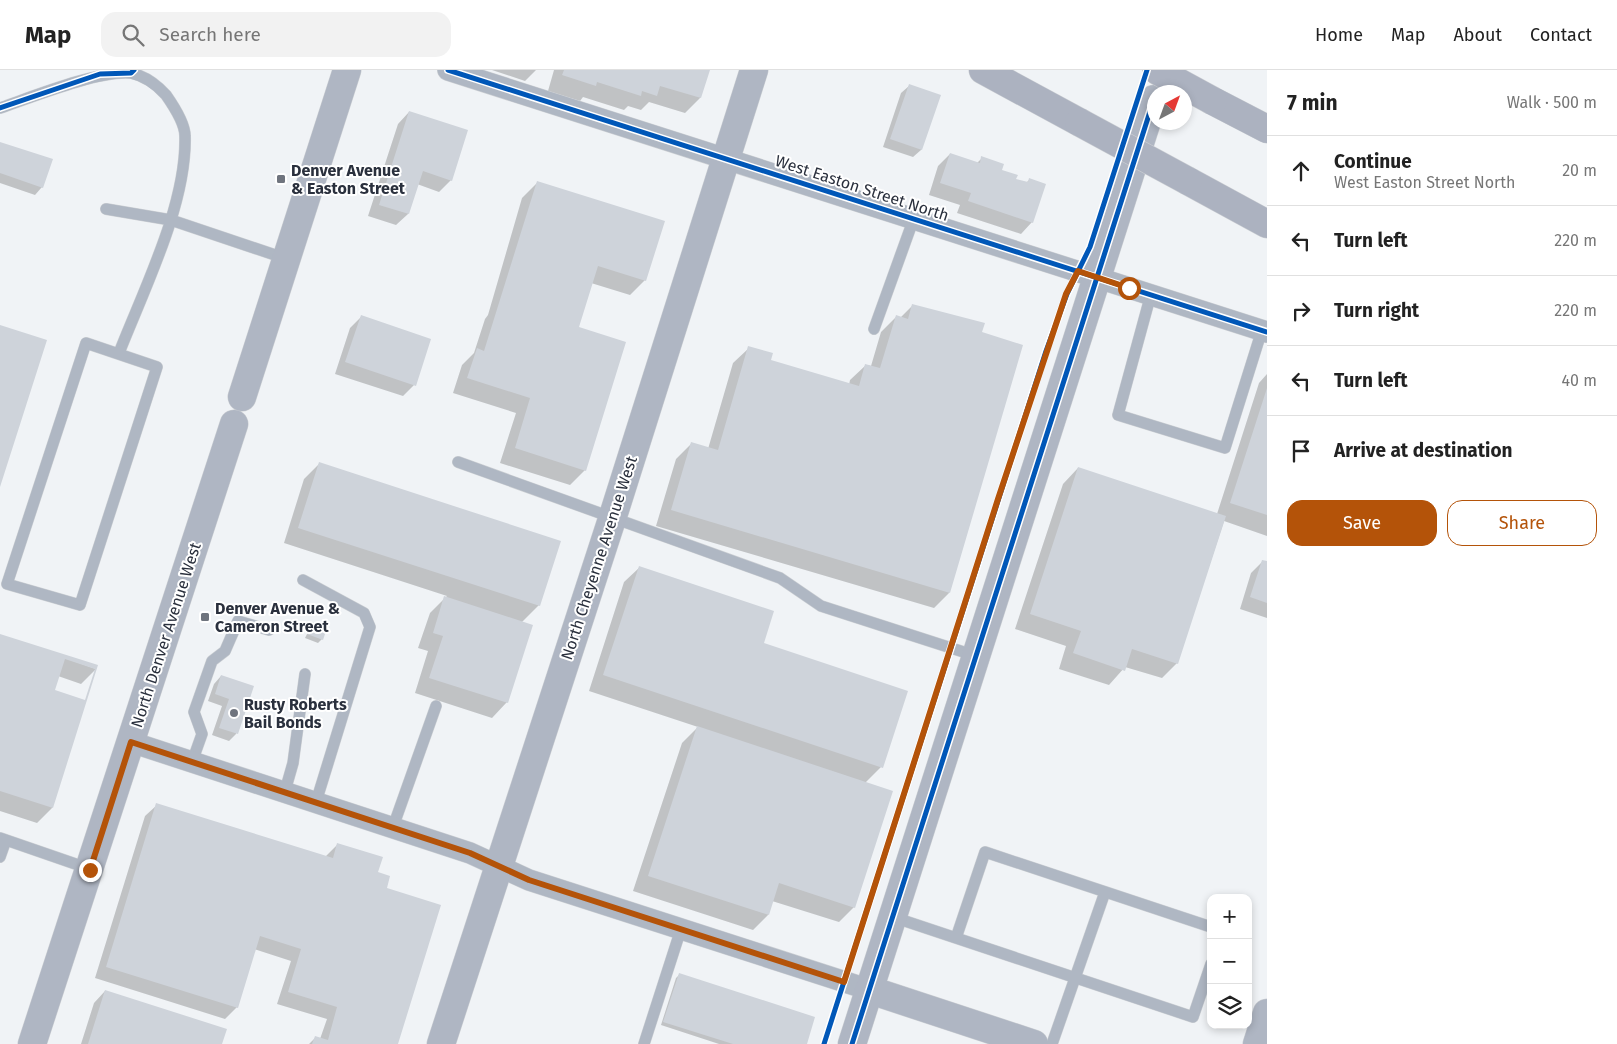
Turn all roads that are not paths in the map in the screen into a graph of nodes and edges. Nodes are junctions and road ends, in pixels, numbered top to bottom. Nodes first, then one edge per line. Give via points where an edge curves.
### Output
1 (347, 70) edge
2 (448, 70) edge
3 (754, 70) edge
4 (983, 70) edge
5 (1156, 70) edge
6 (1164, 70) edge
7 (1159, 85) edge
8 (0, 108) edge
9 (1147, 121) edge
10 (1267, 129) edge
11 (725, 158) junction
12 (106, 209) dead end
13 (914, 218) junction
14 (171, 220) junction
15 (1267, 224) edge
16 (287, 259) junction
17 (1097, 277) junction
18 (1151, 294) junction
19 (874, 329) dead end
20 (1265, 331) edge
21 (119, 353) junction
22 (242, 397) dead end
23 (234, 424) dead end
24 (458, 462) dead end
25 (613, 516) junction
26 (303, 580) dead end
27 (269, 630) dead end
28 (976, 656) junction
29 (305, 674) dead end
30 (436, 706) dead end
31 (131, 742) junction
32 (192, 762) junction
33 (285, 791) junction
34 (316, 802) junction
35 (393, 827) junction
36 (3, 839) edge
37 (0, 856) edge
38 (500, 866) junction
39 (90, 870) junction
40 (1105, 892) junction
41 (893, 917) junction
42 (1207, 926) edge
43 (681, 929) junction
44 (956, 938) junction
45 (1207, 976) edge
46 (1076, 978) junction
47 (870, 990) junction
48 (1267, 1013) edge
49 (32, 1044) edge
50 (441, 1044) edge
51 (644, 1044) edge
52 (852, 1044) edge
53 (1034, 1044) edge
54 (1052, 1044) edge
55 (1257, 1044) edge

1 - 16 street
2 - 11 street, West Easton Street North
3 - 11 street, North Cheyenne Avenue West
4 - 15 highway, bridge
5 - 10 highway, bridge
6 - 7 street
8 - 14 lane via 100,74 131,73 157,85 172,104 185,134 183,167
9 - 17 street
11 - 13 street, West Easton Street North
11 - 25 street, North Cheyenne Avenue West
12 - 14 lane
13 - 17 street, West Easton Street North
13 - 19 lane
14 - 16 lane
14 - 21 lane
16 - 22 street
17 - 18 street, West Easton Street North
17 - 28 street
18 - 20 street, West Easton Street North
18 - 20 lane via 1118,415 1224,448
21 - 21 lane via 86,343 7,584 80,605 157,366
23 - 31 street, North Denver Avenue West
24 - 25 lane
25 - 28 lane via 780,578 821,606
25 - 38 street, North Cheyenne Avenue West
26 - 34 lane via 364,613 370,627
27 - 32 lane via 238,621 225,651 212,661 194,712 202,734
28 - 41 street
29 - 33 lane via 293,763
30 - 35 lane
31 - 32 street
31 - 39 street, North Denver Avenue West
32 - 33 street
33 - 34 street
34 - 35 street
35 - 38 street
36 - 37 lane
36 - 39 lane
38 - 43 street via 529,880
38 - 50 street, North Cheyenne Avenue West
39 - 49 street, North Denver Avenue West
40 - 42 lane
40 - 44 lane via 985,852
40 - 46 lane
41 - 44 lane
41 - 47 street
43 - 47 street
43 - 51 lane
44 - 46 lane
45 - 46 lane via 1193,1017
46 - 54 lane
47 - 52 street
47 - 53 street
48 - 55 street

